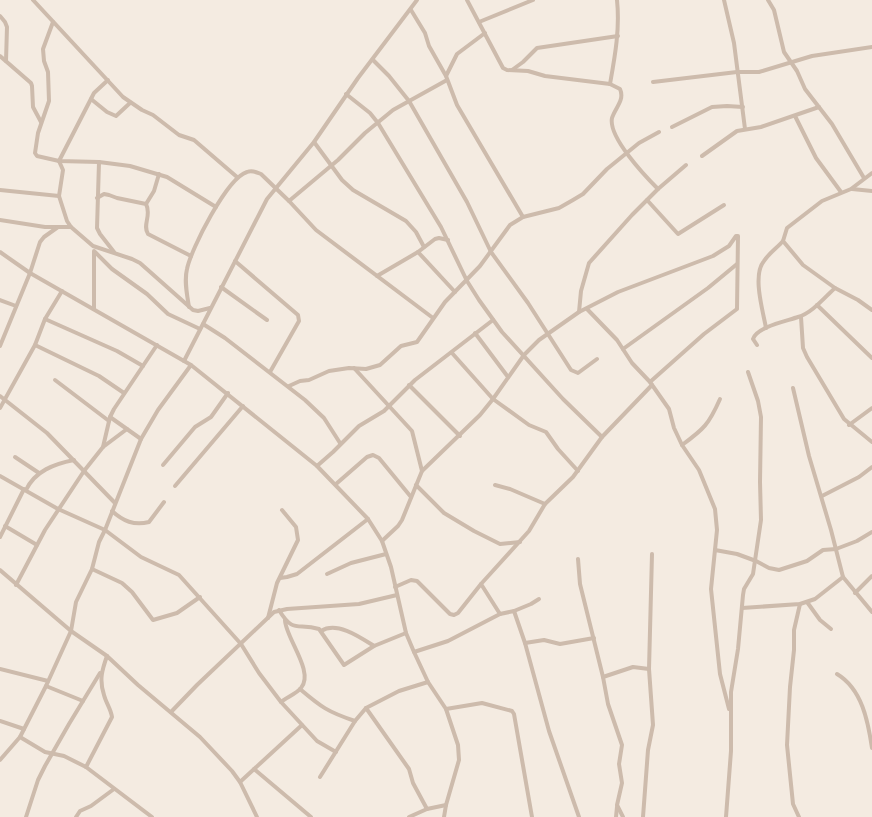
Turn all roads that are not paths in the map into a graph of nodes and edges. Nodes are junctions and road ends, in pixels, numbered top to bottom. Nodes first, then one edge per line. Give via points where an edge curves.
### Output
1 (33, 0) edge
2 (417, 0) edge
3 (467, 0) edge
4 (533, 0) edge
5 (617, 0) edge
6 (724, 0) edge
7 (768, 0) edge
8 (411, 10) junction
9 (0, 16) edge
10 (53, 22) junction
11 (479, 22) junction
12 (485, 33) junction
13 (618, 36) junction
14 (872, 48) edge
15 (0, 56) edge
16 (373, 60) junction
17 (6, 61) junction
18 (791, 63) junction
19 (512, 70) junction
20 (737, 72) junction
21 (446, 78) junction
22 (108, 80) junction
23 (653, 82) dead end
24 (610, 84) junction
25 (346, 94) junction
26 (91, 99) junction
27 (409, 101) junction
28 (130, 102) junction
29 (818, 106) junction
30 (743, 107) junction
31 (795, 116) junction
32 (41, 122) junction
33 (378, 123) junction
34 (672, 127) dead end
35 (745, 129) junction
36 (659, 132) dead end
37 (314, 142) junction
38 (627, 154) junction
39 (702, 156) dead end
40 (59, 161) junction
41 (100, 162) junction
42 (332, 165) junction
43 (686, 165) dead end
44 (872, 173) edge
45 (159, 174) junction
46 (237, 177) junction
47 (864, 178) junction
48 (276, 187) junction
49 (658, 189) junction
50 (851, 189) junction
51 (0, 190) edge
52 (872, 191) edge
53 (841, 192) junction
54 (59, 196) junction
55 (97, 198) junction
56 (647, 200) junction
57 (289, 201) junction
58 (146, 204) junction
59 (724, 205) dead end
60 (216, 207) junction
61 (523, 217) junction
62 (0, 220) edge
63 (58, 227) junction
64 (71, 227) junction
65 (448, 240) junction
66 (783, 241) junction
67 (93, 246) junction
68 (424, 247) junction
69 (0, 252) edge
70 (94, 252) junction
71 (418, 252) junction
72 (490, 252) junction
73 (114, 253) junction
74 (191, 256) junction
75 (235, 261) junction
76 (737, 264) junction
77 (30, 273) junction
78 (377, 276) junction
79 (466, 281) junction
80 (221, 287) junction
81 (835, 288) junction
82 (62, 291) junction
83 (455, 292) junction
84 (0, 300) edge
85 (817, 305) junction
86 (16, 306) junction
87 (189, 307) junction
88 (210, 308) junction
89 (94, 309) junction
90 (587, 309) junction
91 (872, 310) edge
92 (579, 312) junction
93 (801, 317) junction
94 (433, 318) junction
95 (45, 319) junction
96 (267, 320) dead end
97 (493, 320) junction
98 (203, 324) junction
99 (766, 328) junction
100 (200, 329) junction
101 (475, 333) junction
102 (547, 334) junction
103 (2, 335) edge
104 (35, 345) junction
105 (157, 345) junction
106 (757, 345) dead end
107 (0, 346) edge
108 (623, 349) junction
109 (452, 353) junction
110 (524, 355) junction
111 (872, 358) edge
112 (597, 359) dead end
113 (184, 361) junction
114 (191, 365) junction
115 (143, 366) junction
116 (354, 368) junction
117 (270, 372) junction
118 (748, 372) dead end
119 (508, 377) junction
120 (54, 380) dead end
121 (651, 383) junction
122 (409, 385) junction
123 (289, 386) junction
124 (793, 388) dead end
125 (124, 393) junction
126 (228, 393) junction
127 (2, 398) edge
128 (493, 399) junction
129 (720, 399) dead end
130 (243, 406) junction
131 (389, 406) junction
132 (0, 408) edge
133 (872, 408) edge
134 (109, 419) junction
135 (849, 425) junction
136 (127, 429) junction
137 (460, 436) junction
138 (602, 437) junction
139 (141, 439) junction
140 (872, 442) edge
141 (340, 444) junction
142 (682, 445) junction
143 (103, 447) junction
144 (15, 457) dead end
145 (74, 460) junction
146 (163, 465) dead end
147 (317, 466) junction
148 (872, 467) edge
149 (84, 471) junction
150 (422, 471) junction
151 (578, 471) junction
152 (39, 474) junction
153 (0, 476) edge
154 (336, 484) junction
155 (416, 485) junction
156 (495, 485) dead end
157 (175, 486) dead end
158 (25, 490) junction
159 (822, 496) junction
160 (411, 497) junction
161 (164, 502) dead end
162 (115, 503) junction
163 (545, 504) junction
164 (58, 509) junction
165 (282, 510) dead end
166 (112, 511) junction
167 (368, 519) junction
168 (5, 526) junction
169 (105, 530) junction
170 (872, 532) edge
171 (0, 537) edge
172 (382, 541) junction
173 (520, 542) junction
174 (37, 545) junction
175 (715, 550) junction
176 (836, 550) junction
177 (386, 554) junction
178 (652, 554) dead end
179 (578, 559) dead end
180 (756, 561) junction
181 (0, 570) edge
182 (92, 570) junction
183 (326, 574) dead end
184 (872, 576) edge
185 (844, 577) junction
186 (280, 578) junction
187 (482, 584) junction
188 (16, 585) junction
189 (395, 587) junction
190 (855, 593) junction
191 (397, 595) junction
192 (200, 597) junction
193 (539, 599) dead end
194 (807, 602) junction
195 (800, 604) junction
196 (742, 608) junction
197 (279, 610) junction
198 (514, 611) junction
199 (872, 612) edge
200 (500, 614) junction
201 (268, 618) junction
202 (285, 620) junction
203 (831, 629) dead end
204 (71, 631) junction
205 (321, 631) junction
206 (406, 633) junction
207 (594, 638) junction
208 (525, 643) junction
209 (241, 644) junction
210 (374, 646) junction
211 (414, 652) junction
212 (107, 656) junction
213 (0, 669) edge
214 (649, 669) junction
215 (100, 673) junction
216 (837, 674) dead end
217 (603, 677) junction
218 (428, 682) junction
219 (47, 684) junction
220 (300, 689) junction
221 (83, 701) junction
222 (281, 702) junction
223 (366, 708) junction
224 (446, 709) junction
225 (171, 712) junction
226 (731, 713) junction
227 (0, 721) edge
228 (355, 721) junction
229 (302, 725) junction
230 (24, 729) junction
231 (20, 737) junction
232 (872, 748) edge
233 (336, 752) junction
234 (53, 754) junction
235 (0, 760) edge
236 (86, 767) junction
237 (254, 769) junction
238 (320, 777) dead end
239 (240, 782) junction
240 (114, 789) junction
241 (446, 805) junction
242 (617, 805) junction
243 (427, 809) junction
244 (26, 817) edge
245 (76, 817) edge
246 (151, 817) edge
247 (257, 817) edge
248 (311, 817) edge
249 (410, 817) edge
250 (444, 817) edge
251 (532, 817) edge
252 (579, 817) edge
253 (616, 817) edge
254 (623, 817) edge
255 (643, 817) edge
256 (726, 817) edge
257 (799, 817) edge

1 - 10 street
2 - 8 street
3 - 11 street
4 - 11 street
5 - 13 street
6 - 20 street via 734,40
7 - 18 street via 774,10 784,52
8 - 16 street
8 - 21 street
9 - 17 street via 7,27
10 - 22 street
10 - 32 street via 43,49 49,101
11 - 12 street
12 - 19 street via 501,66
12 - 21 street via 457,54
13 - 19 street via 537,48
13 - 24 street
14 - 18 street via 812,56
15 - 17 street
16 - 25 street
16 - 27 street
17 - 32 street via 31,83 33,107
18 - 20 street via 764,71
18 - 29 street
19 - 24 street
20 - 23 street
20 - 30 street
21 - 27 street
21 - 61 street via 457,105
22 - 26 street
22 - 28 street
24 - 38 street via 622,93 612,124
25 - 33 street
25 - 37 street
26 - 28 street via 116,116
26 - 40 street
27 - 33 street
27 - 72 street via 467,202
28 - 46 street via 153,114 179,135 194,140
29 - 31 street
29 - 47 street
30 - 34 street via 712,107
30 - 35 street
31 - 35 street via 761,128
31 - 53 street via 816,158
32 - 40 street via 35,152 41,158
33 - 42 street
33 - 65 street
35 - 39 street via 731,134
36 - 38 street
37 - 42 street
37 - 48 street
38 - 49 street
38 - 61 street via 574,200 559,208
40 - 41 street
40 - 54 street via 63,170
41 - 45 street
41 - 55 street
42 - 57 street
42 - 68 street via 353,190 406,221
43 - 49 street
44 - 47 street
45 - 58 street
45 - 60 street
46 - 48 street via 248,171 256,172
46 - 60 street
47 - 50 street
48 - 57 street
48 - 75 street via 267,198
49 - 56 street
50 - 52 street
50 - 53 street
51 - 54 street
53 - 66 street via 822,201 790,225
54 - 64 street
55 - 58 street via 104,194
55 - 73 street via 97,228
56 - 59 street via 678,234
56 - 92 street via 589,264 581,290
57 - 78 street via 316,230
58 - 74 street via 149,209 148,234
60 - 74 street
61 - 72 street via 510,226
62 - 63 street
63 - 64 street
63 - 77 street via 40,242
64 - 67 street
65 - 68 street via 437,238
65 - 79 street
66 - 81 street via 803,265
66 - 99 street via 763,262 760,271 760,300
67 - 70 street
67 - 73 street
68 - 71 street
69 - 77 street
70 - 89 street
70 - 100 street via 168,314
71 - 78 street
71 - 83 street
72 - 79 street
72 - 102 street
73 - 87 street via 140,264
74 - 87 street via 186,277
75 - 80 street
75 - 117 street via 298,314 299,321
76 - 90 street via 737,235 727,247 712,256 618,292
76 - 108 street
76 - 121 street via 737,309 704,334
77 - 82 street
77 - 86 street
78 - 94 street
79 - 83 street
79 - 97 street
80 - 88 street
80 - 96 street
81 - 85 street
81 - 91 street
82 - 89 street
82 - 95 street
83 - 94 street
84 - 86 street
85 - 93 street
85 - 111 street
86 - 103 street
87 - 88 street via 198,312
88 - 98 street
89 - 105 street
90 - 92 street
90 - 108 street
92 - 102 street
93 - 99 street
93 - 135 street via 803,348 807,357 838,412
94 - 116 street via 417,342 401,346 380,365
95 - 104 street
95 - 115 street
97 - 101 street
97 - 110 street
98 - 100 street
98 - 117 street
99 - 106 street via 754,336
100 - 113 street
101 - 109 street
101 - 119 street
102 - 110 street
102 - 112 street via 578,374
103 - 107 street
104 - 125 street via 99,376
104 - 127 street
105 - 113 street
105 - 115 street
108 - 121 street
109 - 122 street
109 - 128 street
110 - 119 street
110 - 138 street
113 - 114 street
114 - 126 street
114 - 139 street
115 - 125 street
116 - 123 street via 329,372
116 - 131 street
117 - 123 street
118 - 180 street via 761,418 761,520
119 - 128 street
120 - 134 street
121 - 138 street
121 - 142 street via 671,413 672,424
122 - 131 street
122 - 137 street
123 - 141 street via 324,418
124 - 159 street
125 - 134 street
126 - 130 street
126 - 146 street via 211,417 195,428
127 - 132 street
127 - 145 street via 47,433
128 - 137 street
128 - 151 street via 529,425 546,432
129 - 142 street via 706,426
130 - 147 street
130 - 157 street
131 - 141 street via 359,426
131 - 150 street via 412,431
133 - 135 street
134 - 136 street
134 - 143 street
135 - 140 street
136 - 139 street
136 - 143 street
137 - 150 street
138 - 151 street
139 - 162 street
141 - 147 street
142 - 175 street via 699,470 715,509
143 - 149 street
144 - 152 street
145 - 149 street
145 - 152 street
147 - 154 street
148 - 159 street
149 - 162 street
149 - 164 street
150 - 155 street
151 - 163 street
152 - 158 street
153 - 158 street
154 - 160 street via 373,455
154 - 167 street
155 - 160 street
155 - 173 street via 444,513 474,531 500,544
156 - 163 street
158 - 164 street
158 - 168 street
159 - 176 street
160 - 172 street via 398,526
161 - 166 street via 149,522 125,521
162 - 166 street
163 - 173 street
164 - 169 street
164 - 174 street
165 - 186 street via 293,521 298,534
166 - 169 street
167 - 172 street
167 - 186 street via 297,574
168 - 171 street
168 - 174 street
169 - 182 street
169 - 192 street via 141,557 179,575
170 - 176 street
172 - 177 street
173 - 187 street
174 - 188 street
175 - 180 street
175 - 226 street via 711,589 721,681
176 - 180 street via 823,550 807,561 779,570
176 - 185 street
177 - 183 street via 351,563
177 - 189 street
178 - 214 street
179 - 207 street via 580,584
180 - 196 street via 744,589
181 - 188 street
182 - 192 street via 122,583 153,620 177,613
182 - 204 street via 76,602
184 - 190 street
185 - 190 street
185 - 194 street
186 - 201 street
187 - 189 street via 454,615 417,581 411,580
187 - 200 street
188 - 204 street
189 - 191 street
190 - 199 street
191 - 197 street via 360,604
191 - 206 street
192 - 209 street
193 - 198 street
194 - 195 street
194 - 203 street
195 - 196 street
195 - 257 street via 794,630 787,744 793,804
196 - 226 street
197 - 201 street
197 - 202 street
198 - 200 street
198 - 208 street
200 - 211 street via 448,641
201 - 209 street
202 - 205 street via 293,626
202 - 220 street via 304,670
204 - 212 street
204 - 219 street
205 - 210 street via 328,627 345,630
205 - 210 street via 344,665
206 - 210 street
206 - 211 street
207 - 208 street via 560,644 544,640
207 - 217 street
208 - 252 street via 549,731
209 - 222 street
209 - 225 street
211 - 218 street
212 - 215 street
212 - 225 street
213 - 219 street
214 - 217 street via 633,667
214 - 255 street via 653,725
215 - 221 street
215 - 236 street via 103,694 112,717
216 - 232 street via 858,694
217 - 242 street via 622,745 618,764 622,783
218 - 223 street via 399,691
218 - 224 street
219 - 221 street
219 - 230 street
220 - 222 street
220 - 228 street via 322,708
221 - 234 street
222 - 229 street
223 - 228 street
223 - 243 street via 409,769
224 - 241 street via 458,745 458,760
224 - 251 street via 482,702 512,711
225 - 239 street via 212,750
226 - 256 street
227 - 230 street
228 - 233 street
229 - 233 street via 317,741
229 - 237 street
230 - 231 street
231 - 234 street
231 - 235 street
233 - 238 street
234 - 236 street
234 - 244 street via 38,780
236 - 240 street
237 - 239 street
237 - 248 street
239 - 247 street
240 - 245 street via 80,810
240 - 246 street
241 - 243 street
241 - 250 street
242 - 253 street
242 - 254 street
243 - 249 street

